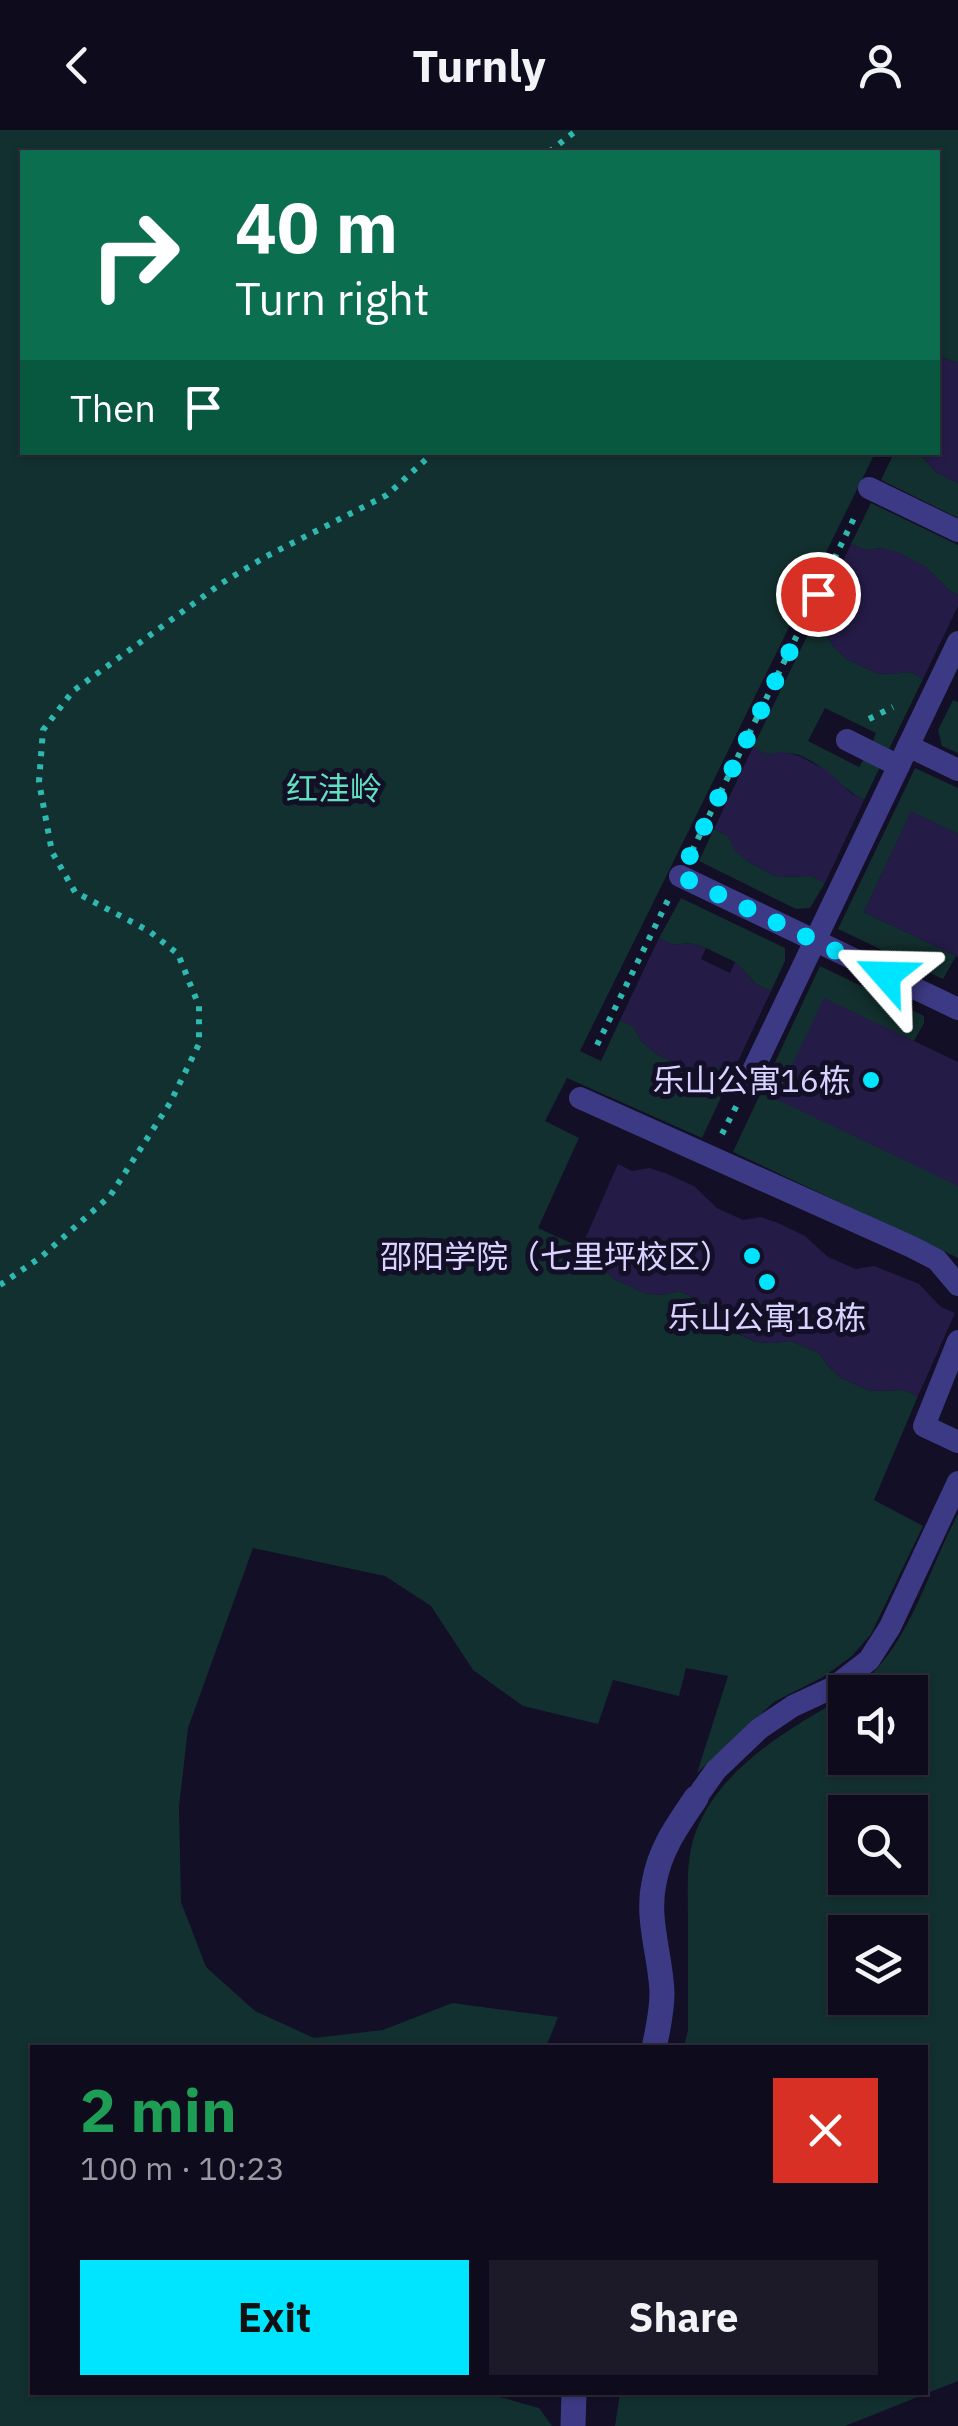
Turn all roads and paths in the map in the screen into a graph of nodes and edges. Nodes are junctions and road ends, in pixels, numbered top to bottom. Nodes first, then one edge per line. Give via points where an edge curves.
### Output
1 (577, 130) edge
2 (552, 150) edge
3 (431, 455) edge
4 (869, 488) joint
5 (958, 531) edge
6 (958, 642) edge
7 (848, 740) dead end
8 (904, 756) junction
9 (958, 770) edge
10 (680, 876) junction
11 (815, 942) junction
12 (958, 1009) edge
13 (598, 1046) dead end
14 (748, 1082) dead end
15 (580, 1098) dead end
16 (0, 1285) edge
17 (958, 1285) edge
18 (958, 1341) edge
19 (958, 1442) edge
20 (958, 1482) edge
21 (696, 1798) joint
22 (655, 2045) edge
23 (574, 2395) edge
24 (573, 2426) edge

1 - 2 path
3 - 16 path via 387,495 222,583 73,690 43,730 38,782 52,852 74,892 178,954 199,1006 198,1044 170,1103 110,1196
4 - 5 lane
4 - 10 path
6 - 8 lane
7 - 8 lane
8 - 9 lane
8 - 11 lane
10 - 11 lane
10 - 13 path
11 - 12 lane
11 - 14 lane
15 - 17 lane via 912,1247 937,1260
18 - 19 lane via 924,1426
20 - 21 lane via 869,1660 759,1730
21 - 22 street via 665,1845 653,1886 662,1992
23 - 24 street

